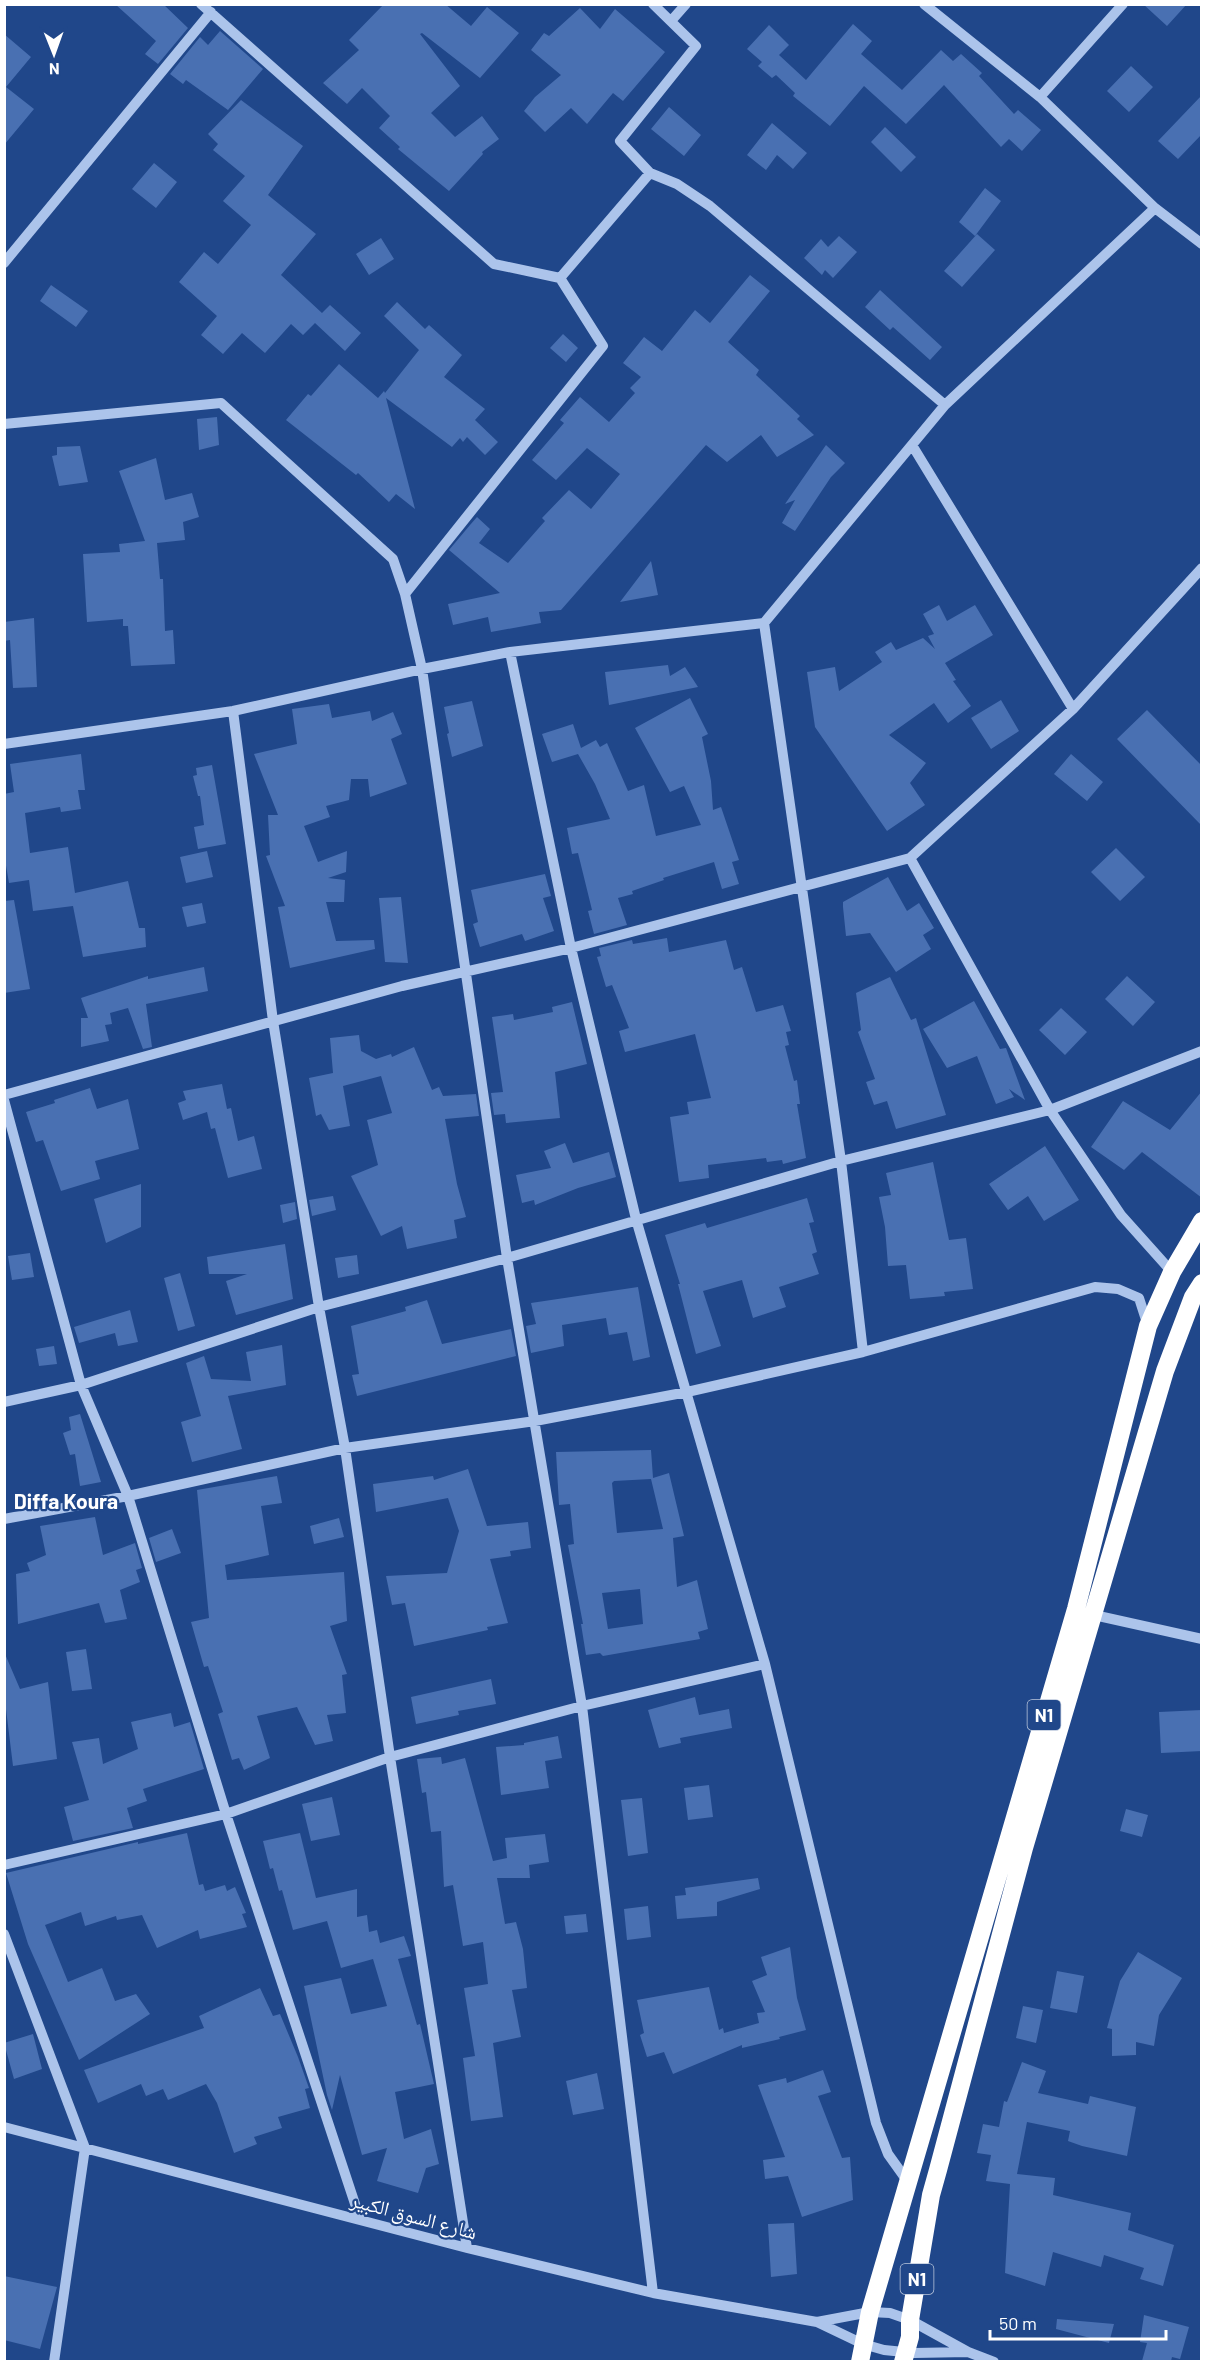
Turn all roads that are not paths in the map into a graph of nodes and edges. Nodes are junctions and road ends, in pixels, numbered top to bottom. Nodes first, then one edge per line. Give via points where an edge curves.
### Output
1 (201, 4) edge
2 (653, 4) edge
3 (686, 4) edge
4 (924, 4) edge
5 (1123, 4) edge
6 (211, 12) junction
7 (671, 21) junction
8 (1040, 97) junction
9 (651, 173) junction
10 (1155, 208) junction
11 (1202, 244) edge
12 (4, 263) edge
13 (560, 278) junction
14 (945, 405) junction
15 (4, 424) edge
16 (912, 445) junction
17 (1202, 568) edge
18 (405, 594) junction
19 (764, 623) junction
20 (510, 651) junction
21 (422, 669) junction
22 (1073, 709) junction
23 (234, 711) junction
24 (4, 744) edge
25 (910, 858) junction
26 (802, 887) junction
27 (571, 948) junction
28 (464, 972) junction
29 (273, 1021) junction
30 (1202, 1051) edge
31 (4, 1095) edge
32 (4, 1100) edge
33 (1050, 1110) junction
34 (841, 1161) junction
35 (636, 1219) junction
36 (1202, 1221) edge
37 (507, 1258) junction
38 (1172, 1272) junction
39 (1202, 1283) edge
40 (319, 1307) junction
41 (1148, 1326) junction
42 (863, 1352) junction
43 (81, 1385) junction
44 (687, 1392) junction
45 (4, 1402) edge
46 (535, 1421) junction
47 (345, 1448) junction
48 (128, 1496) junction
49 (4, 1519) edge
50 (1094, 1615) junction
51 (1202, 1639) edge
52 (765, 1664) junction
53 (582, 1706) junction
54 (390, 1757) junction
55 (226, 1814) junction
56 (4, 1865) edge
57 (4, 1934) edge
58 (4, 2127) edge
59 (85, 2148) junction
60 (908, 2182) junction
61 (360, 2219) junction
62 (467, 2248) junction
63 (653, 2293) junction
64 (870, 2312) junction
65 (910, 2320) junction
66 (817, 2322) junction
67 (968, 2352) junction
68 (862, 2353) edge
69 (904, 2357) edge
70 (54, 2361) edge
71 (994, 2361) edge

1 - 6 street
2 - 7 street
3 - 7 street
4 - 8 street
5 - 8 street
6 - 12 street
6 - 13 street via 494,264
7 - 9 street via 696,46 620,141
8 - 10 street
9 - 13 street
9 - 14 street via 677,184 710,206
10 - 11 street
10 - 14 street
13 - 18 street via 603,346
14 - 16 street
15 - 18 street via 221,403 393,559
16 - 19 street
16 - 22 street
17 - 22 street
18 - 21 street
19 - 20 street
19 - 26 street
20 - 21 street
20 - 27 street
21 - 23 street
21 - 28 street
22 - 25 street
23 - 24 street
23 - 29 street
25 - 26 street
25 - 33 street
26 - 27 street
26 - 34 street
27 - 28 street
27 - 35 street
28 - 29 street
28 - 37 street
29 - 31 street
29 - 40 street
30 - 33 street
32 - 43 street
33 - 34 street
33 - 38 street via 1121,1215
34 - 35 street
34 - 42 street
35 - 37 street
35 - 44 street
36 - 38 highway, N1
37 - 40 street
37 - 46 street
38 - 41 highway, N1
39 - 50 highway, N1 via 1165,1371
40 - 43 street
40 - 47 street
41 - 42 street via 1139,1299 1118,1289 1095,1287
41 - 60 highway, N1 via 1076,1609
42 - 44 street
43 - 45 street
43 - 48 street
44 - 46 street
44 - 52 street
46 - 47 street
46 - 53 street
47 - 48 street
47 - 54 street
48 - 49 street
48 - 55 street
50 - 51 street
50 - 65 highway, N1 via 1024,1848 938,2170
52 - 53 street
52 - 60 street via 876,2124 888,2154
53 - 54 street
53 - 63 street
54 - 55 street
54 - 62 street
55 - 56 street
55 - 61 street
57 - 59 street
58 - 59 street, شارع السوق الكبير
59 - 61 street, شارع السوق الكبير
59 - 70 street
60 - 64 highway, N1
61 - 62 street, شارع السوق الكبير
62 - 63 street, شارع السوق الكبير
63 - 66 street, شارع السوق الكبير
64 - 65 street, شارع السوق الكبير
64 - 66 street, شارع السوق الكبير
64 - 68 highway, N1
65 - 67 street, شارع السوق الكبير
65 - 69 highway, N1
66 - 68 street, شارع السوق الكبير
67 - 69 street, شارع السوق الكبير
67 - 71 street, شارع السوق الكبير
68 - 69 street, شارع السوق الكبير

